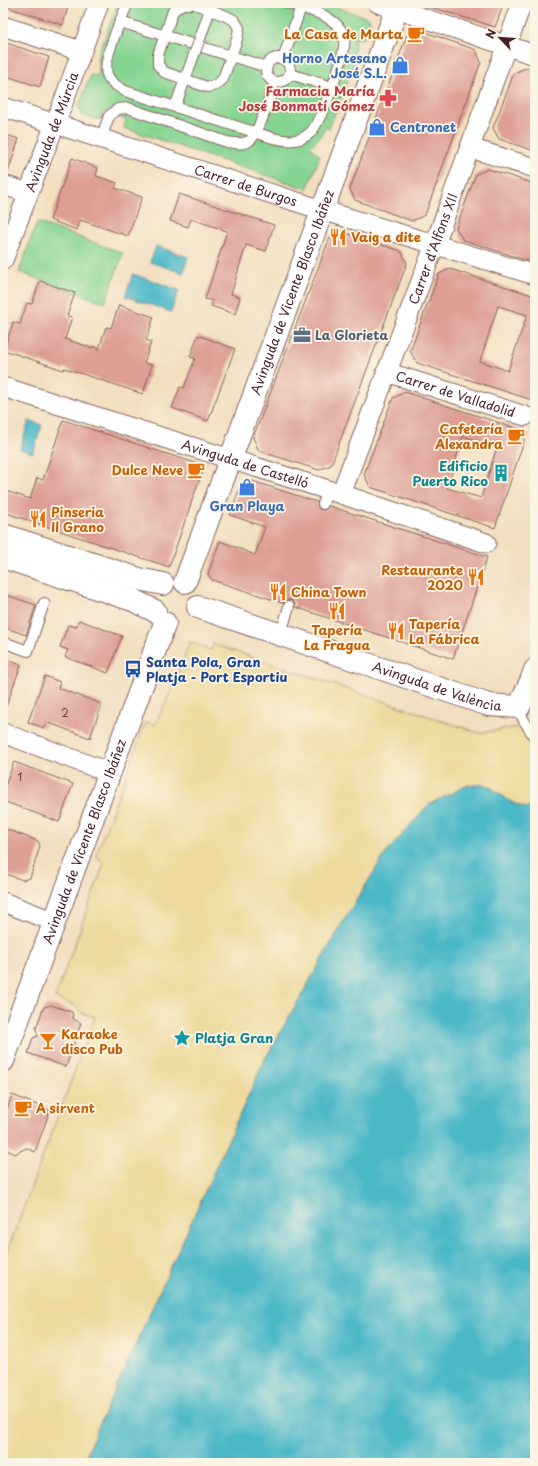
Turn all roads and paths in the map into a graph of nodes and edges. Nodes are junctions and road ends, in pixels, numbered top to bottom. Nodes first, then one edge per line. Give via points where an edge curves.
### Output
1 (99, 3) edge
2 (128, 3) edge
3 (287, 3) edge
4 (522, 3) edge
5 (391, 5) edge
6 (211, 6) edge
7 (301, 7) junction
8 (120, 22) junction
9 (3, 26) edge
10 (165, 36) junction
11 (507, 46) junction
12 (81, 51) junction
13 (535, 55) edge
14 (231, 56) junction
15 (284, 60) junction
16 (267, 67) junction
17 (290, 74) junction
18 (185, 80) junction
19 (275, 82) junction
20 (332, 87) junction
21 (3, 107) edge
22 (175, 107) junction
23 (54, 124) junction
24 (256, 133) junction
25 (101, 139) junction
26 (470, 148) junction
27 (535, 168) edge
28 (3, 185) edge
29 (28, 193) junction
30 (322, 210) junction
31 (8, 233) edge
32 (435, 244) junction
33 (3, 260) edge
34 (535, 276) edge
35 (386, 372) junction
36 (3, 387) edge
37 (525, 416) dead end
38 (230, 459) junction
39 (330, 496) junction
40 (3, 535) edge
41 (486, 542) dead end
42 (3, 557) edge
43 (185, 582) junction
44 (163, 584) junction
45 (44, 603) dead end
46 (290, 606) dead end
47 (198, 607) junction
48 (160, 617) junction
49 (281, 634) junction
50 (3, 642) edge
51 (535, 670) edge
52 (527, 706) edge
53 (3, 734) edge
54 (535, 738) edge
55 (110, 773) junction
56 (3, 902) edge
57 (55, 922) junction
58 (3, 1061) edge

1 - 12 street, Avinguda de Múrcia
2 - 8 lane
3 - 7 lane
4 - 11 street, Carrer d'Alfons XII
5 - 11 street
5 - 30 street, Avinguda de Vicente Blasco Ibáñez
6 - 10 lane via 182,4 173,11
6 - 14 lane via 234,20 239,28
6 - 18 lane, bridge
7 - 15 lane
7 - 20 lane via 321,14 341,30 345,43
8 - 10 lane
8 - 22 lane via 106,61 106,73 113,84 125,91
9 - 12 street
10 - 14 lane
10 - 18 lane via 158,55 158,65 164,72
11 - 13 street
11 - 26 street, Carrer d'Alfons XII
12 - 23 street, Avinguda de Múrcia
14 - 16 lane
14 - 18 lane via 223,79 216,85 207,87
15 - 16 lane via 277,58 270,61
15 - 17 lane via 288,63
16 - 19 lane via 270,79
17 - 19 lane via 281,82
17 - 20 lane
18 - 22 lane
19 - 24 lane
20 - 24 lane via 311,133 288,142
21 - 23 street, Carrer de Burgos
22 - 24 lane
23 - 25 street, Carrer de Burgos
23 - 29 street, Avinguda de Múrcia
24 - 25 lane via 248,142 227,142 128,108 118,109 109,116
25 - 30 street, Carrer de Burgos
26 - 27 street
26 - 32 street, Carrer d'Alfons XII
28 - 29 street
29 - 31 street, Avinguda de Múrcia
30 - 32 street, Carrer de Burgos
30 - 38 street, Avinguda de Vicente Blasco Ibáñez
31 - 33 street, Avinguda de Múrcia
32 - 34 street, Carrer de Burgos
32 - 35 street, Carrer d'Alfons XII
35 - 37 street, Carrer de Valladolid
35 - 39 street, Carrer d'Alfons XII
36 - 38 street, Avinguda de Castelló
38 - 39 street, Avinguda de Castelló
38 - 43 street, Avinguda de Vicente Blasco Ibáñez
39 - 41 street, Avinguda de Castelló
40 - 44 street via 139,579
42 - 48 street via 133,600
43 - 44 street via 174,580
43 - 47 street via 196,592
44 - 48 street via 157,590 153,604
45 - 50 lane via 28,650
46 - 49 lane
47 - 48 street via 193,617 179,625 172,625
47 - 49 street, Avinguda de València
48 - 55 street, Avinguda de Vicente Blasco Ibáñez
49 - 52 street, Avinguda de València via 489,705
51 - 52 street
52 - 54 lane via 523,719
53 - 55 street
55 - 57 street, Avinguda de Vicente Blasco Ibáñez
56 - 57 street
57 - 58 street, Avinguda de Vicente Blasco Ibáñez

